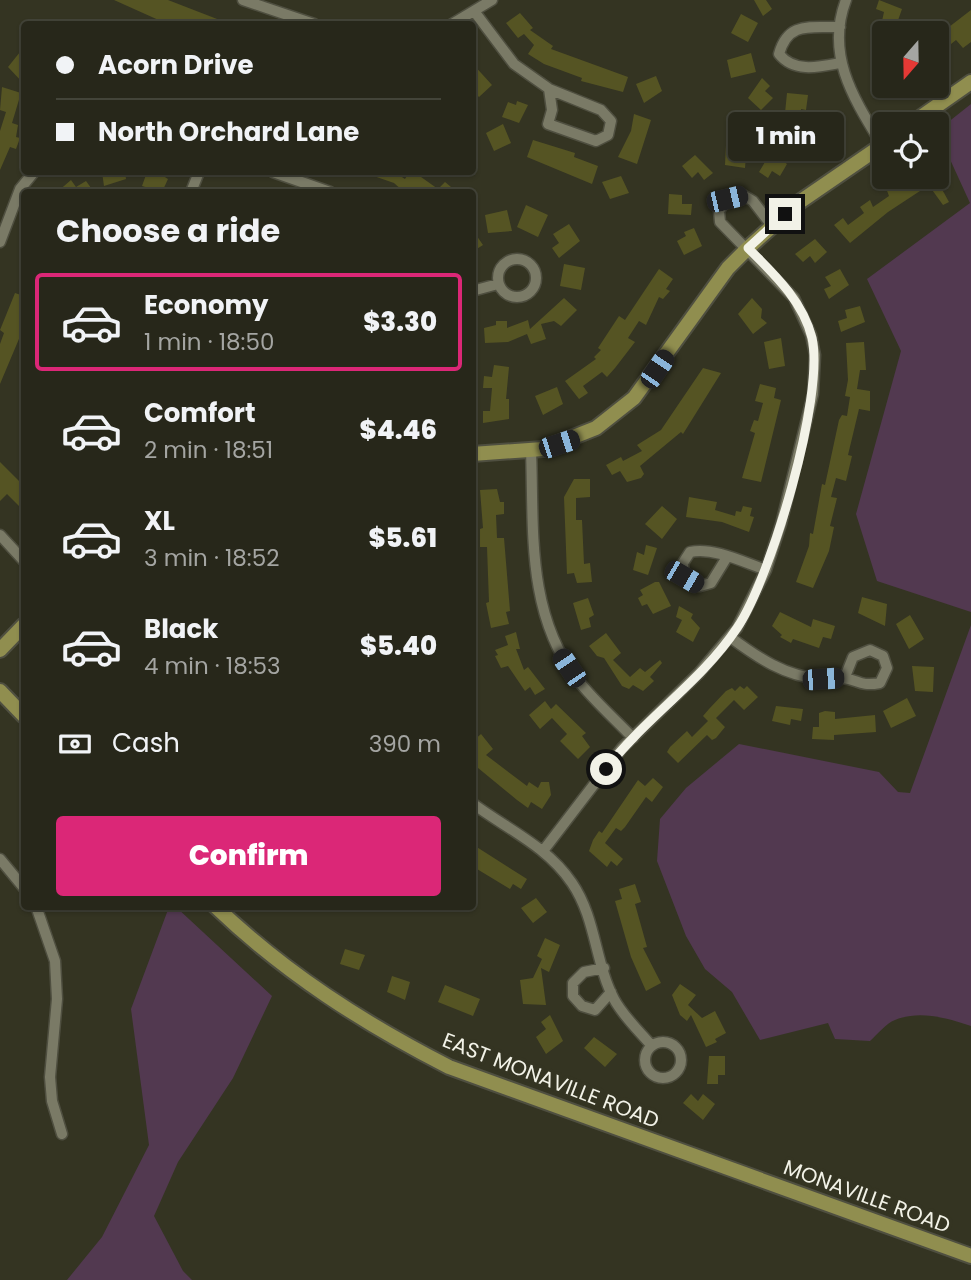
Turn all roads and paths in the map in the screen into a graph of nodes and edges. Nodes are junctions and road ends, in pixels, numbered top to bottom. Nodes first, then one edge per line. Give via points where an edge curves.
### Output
1 (245, 0) edge
2 (285, 0) edge
3 (492, 0) edge
4 (846, 0) edge
5 (474, 11) junction
6 (280, 13) junction
7 (304, 21) edge
8 (457, 21) edge
9 (840, 27) junction
10 (840, 63) junction
11 (971, 82) edge
12 (548, 89) junction
13 (928, 112) edge
14 (872, 127) edge
15 (872, 152) edge
16 (32, 175) edge
17 (282, 175) edge
18 (321, 189) edge
19 (772, 226) junction
20 (0, 242) edge
21 (748, 248) junction
22 (498, 284) junction
23 (476, 290) edge
24 (531, 450) junction
25 (476, 454) edge
26 (0, 535) edge
27 (727, 557) junction
28 (21, 558) edge
29 (766, 570) junction
30 (21, 628) edge
31 (730, 637) junction
32 (0, 650) edge
33 (845, 677) junction
34 (0, 691) edge
35 (21, 713) edge
36 (633, 738) junction
37 (476, 806) edge
38 (543, 851) junction
39 (2, 864) edge
40 (21, 885) edge
41 (38, 910) edge
42 (220, 910) edge
43 (604, 968) junction
44 (611, 992) junction
45 (651, 1045) dead end
46 (62, 1134) dead end
47 (748, 1175) joint
48 (971, 1256) edge

1 - 6 street
2 - 6 street
3 - 5 street
4 - 9 street
5 - 8 street
5 - 12 street via 514,65
6 - 7 street
9 - 10 street
9 - 10 street via 797,29 783,38 779,54 785,62 803,67
10 - 14 street via 852,96
11 - 13 main road
12 - 12 street via 552,110 548,124 596,141 608,135 611,121 601,110
15 - 19 main road
16 - 20 street via 20,189
17 - 18 street
19 - 21 main road
19 - 21 street via 753,201 743,195 727,199 719,211 720,222
21 - 24 main road via 728,268 634,398 596,428
21 - 29 street via 794,298 815,355 813,394
22 - 22 street via 506,294 524,296 534,287 534,269 525,260 506,261 498,271
22 - 23 street
24 - 25 main road
24 - 36 street via 535,575 549,632 578,680
26 - 28 street
27 - 27 street via 690,552 682,564 684,577 700,586 710,583
27 - 29 street
29 - 31 street
30 - 32 main road
31 - 33 street via 782,670 812,678
31 - 36 street
33 - 33 street via 864,686 880,683 887,668 883,656 870,650 853,657
34 - 35 main road
36 - 38 street
37 - 38 street
38 - 43 street via 558,864 585,905
39 - 40 street
41 - 46 street via 56,970 50,1077
42 - 47 main road, EAST MONAVILLE ROAD via 316,992 449,1068
43 - 44 street
43 - 44 street via 584,972 573,983 573,996 582,1006 595,1010
44 - 45 street
47 - 48 main road, MONAVILLE ROAD

